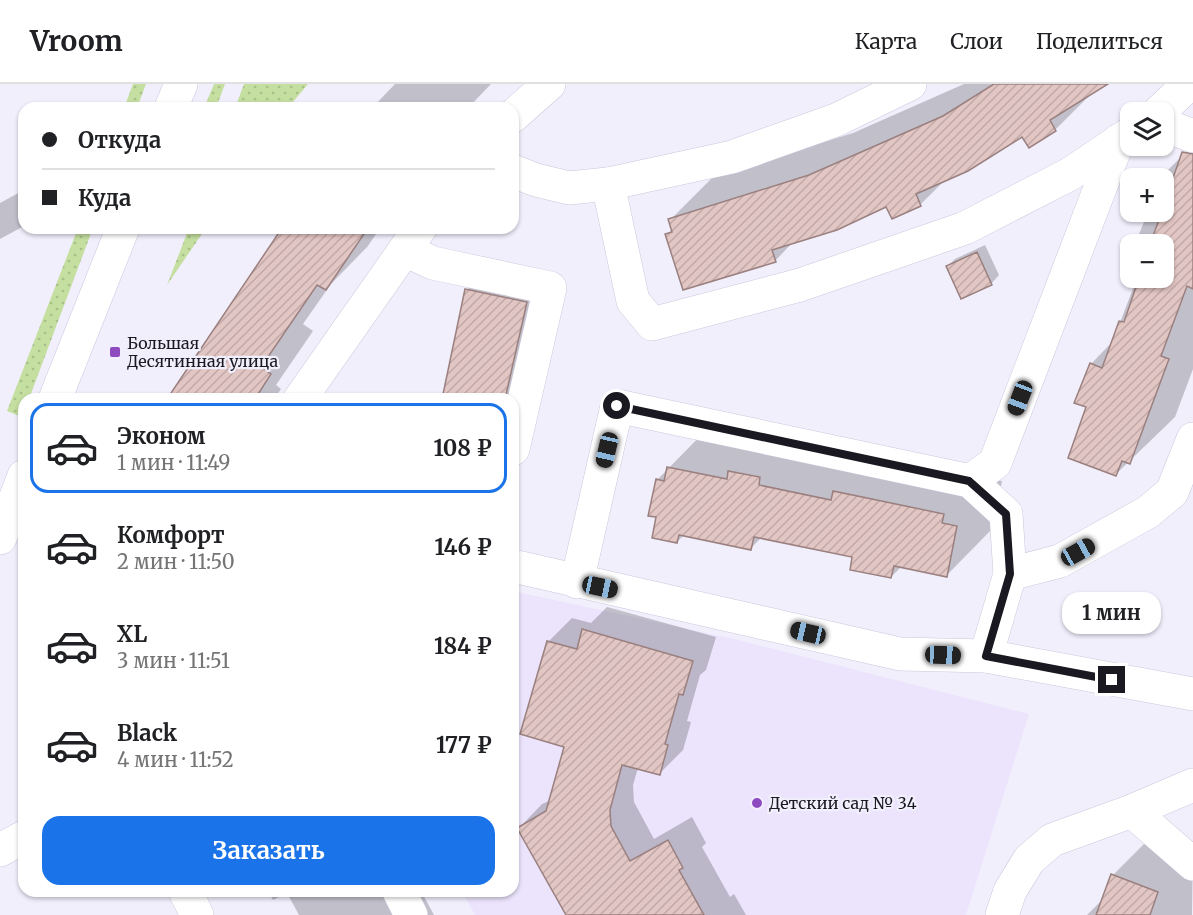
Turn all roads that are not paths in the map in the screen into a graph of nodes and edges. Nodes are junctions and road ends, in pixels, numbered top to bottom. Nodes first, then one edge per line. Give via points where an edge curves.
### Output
1 (181, 84) edge
2 (549, 84) edge
3 (910, 84) edge
4 (1189, 84) edge
5 (174, 102) edge
6 (1170, 102) edge
7 (519, 111) edge
8 (1174, 129) edge
9 (1193, 136) edge
10 (1120, 140) edge
11 (1120, 150) edge
12 (519, 173) edge
13 (608, 184) junction
14 (121, 234) edge
15 (413, 239) edge
16 (57, 393) edge
17 (304, 393) edge
18 (519, 423) edge
19 (1193, 439) edge
20 (969, 481) junction
21 (14, 484) edge
22 (0, 538) edge
23 (519, 568) edge
24 (1010, 574) junction
25 (577, 582) junction
26 (986, 656) junction
27 (1193, 694) edge
28 (1193, 785) edge
29 (1132, 811) junction
30 (18, 840) edge
31 (0, 850) edge
32 (1193, 864) edge
33 (187, 897) edge
34 (402, 897) edge
35 (197, 915) edge
36 (411, 915) edge
37 (1002, 915) edge

1 - 5 street
2 - 7 street
3 - 13 street via 837,120 732,157
4 - 6 street
8 - 9 street
10 - 13 street via 1070,174 965,228 800,285 652,324 633,301
11 - 20 street via 995,462
12 - 13 street via 569,188
14 - 16 street
15 - 17 street
15 - 18 street via 433,263 550,288
19 - 24 street via 1172,492 1148,512 1060,561
20 - 24 street via 1006,514
20 - 25 street via 617,406
21 - 22 street
23 - 25 street
24 - 26 street
25 - 26 street via 736,628 900,654
26 - 27 street
28 - 29 street
29 - 32 street
29 - 37 street via 1052,840 1029,860 1010,891
30 - 31 street
33 - 35 street
34 - 36 street

